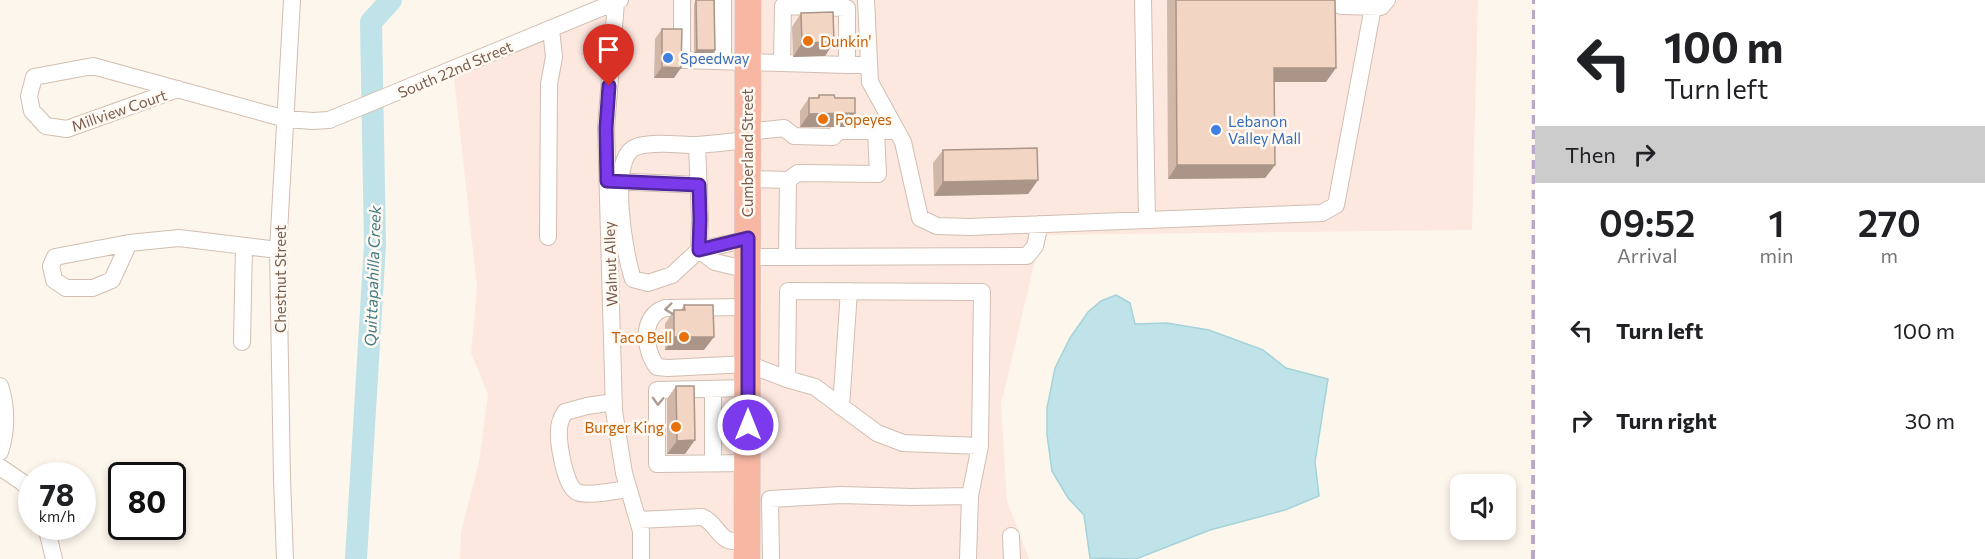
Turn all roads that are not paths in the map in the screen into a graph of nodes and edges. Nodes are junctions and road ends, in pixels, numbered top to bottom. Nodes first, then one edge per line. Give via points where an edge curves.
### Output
1 (292, 0) edge
2 (682, 0) edge
3 (723, 0) edge
4 (748, 0) edge
5 (866, 0) edge
6 (1143, 0) edge
7 (1341, 0) edge
8 (618, 1) edge
9 (1380, 4) edge
10 (551, 29) junction
11 (735, 61) junction
12 (782, 63) junction
13 (869, 64) junction
14 (847, 65) junction
15 (178, 89) junction
16 (286, 119) junction
17 (876, 131) junction
18 (897, 131) junction
19 (747, 136) junction
20 (697, 145) junction
21 (747, 178) junction
22 (788, 180) junction
23 (615, 182) junction
24 (699, 185) junction
25 (1147, 220) junction
26 (1040, 224) junction
27 (548, 237) dead end
28 (129, 243) dead end
29 (244, 246) junction
30 (278, 250) junction
31 (699, 250) junction
32 (748, 255) junction
33 (787, 257) junction
34 (849, 291) junction
35 (748, 307) junction
36 (242, 342) dead end
37 (748, 376) junction
38 (787, 379) junction
39 (0, 386) edge
40 (713, 389) junction
41 (614, 402) junction
42 (841, 407) junction
43 (980, 446) junction
44 (0, 452) edge
45 (713, 463) junction
46 (748, 463) junction
47 (0, 467) edge
48 (18, 480) edge
49 (629, 489) junction
50 (970, 496) junction
51 (638, 520) junction
52 (1011, 536) dead end
53 (49, 540) edge
54 (747, 550) edge
55 (54, 559) edge
56 (285, 559) edge
57 (641, 559) edge
58 (771, 559) edge
59 (968, 559) edge
60 (1012, 559) edge

1 - 16 street, Chestnut Street
2 - 11 street via 682,60
3 - 11 street
4 - 11 highway, Cumberland Street
5 - 13 street
6 - 25 street
7 - 9 street via 1341,6
8 - 10 street, South 22nd Street
8 - 23 street, Walnut Alley via 606,128
9 - 25 street via 1336,205 1322,213
10 - 16 street, South 22nd Street via 329,120
10 - 27 street via 554,57 549,84
11 - 12 street
11 - 19 highway, Cumberland Street
12 - 14 street
12 - 14 street via 783,6 847,8
13 - 14 street
13 - 18 street via 870,82
15 - 15 street, Millview Court via 67,129 46,126 32,111 28,96 34,77 93,66
15 - 16 street, Millview Court
16 - 30 street, Chestnut Street
17 - 18 street
17 - 19 street via 839,131 833,137 795,136 784,128
17 - 22 street via 878,174 798,173
18 - 26 street via 920,218 937,226
19 - 20 street
19 - 21 highway, Cumberland Street
20 - 23 street via 636,147 626,154
20 - 24 street
21 - 22 street
21 - 32 highway, Cumberland Street
22 - 33 street
23 - 24 street
23 - 31 street via 633,279 648,283 672,275
23 - 41 street, Walnut Alley
24 - 31 street
25 - 26 street
26 - 33 street via 1035,246 1027,256
28 - 29 street via 179,238
29 - 30 street
29 - 36 street
30 - 56 street, Chestnut Street
31 - 32 street
31 - 32 street via 715,262
32 - 33 street
32 - 35 highway, Cumberland Street
34 - 38 street via 788,291
34 - 42 street
34 - 43 street via 982,292
35 - 37 highway, Cumberland Street
35 -> 37 street via 665,308 653,314 647,331 649,350 657,367
37 - 38 street
37 - 40 street
37 - 46 highway, Cumberland Street
38 - 42 street via 815,387
39 - 44 street via 5,412
40 - 45 street
40 -> 45 street via 657,390 657,464
41 - 49 street, Walnut Alley
41 - 49 street via 565,412 558,431 561,450 573,490 581,494
42 - 43 street via 877,434 903,443
43 - 50 street
45 - 46 street
46 - 54 highway, Cumberland Street
47 - 48 street
49 - 51 street, Walnut Alley
50 - 58 street via 841,495 770,500
50 - 59 street
51 - 54 street via 702,517 710,520 728,540
51 - 57 street, Walnut Alley
52 - 60 street
53 - 55 street

